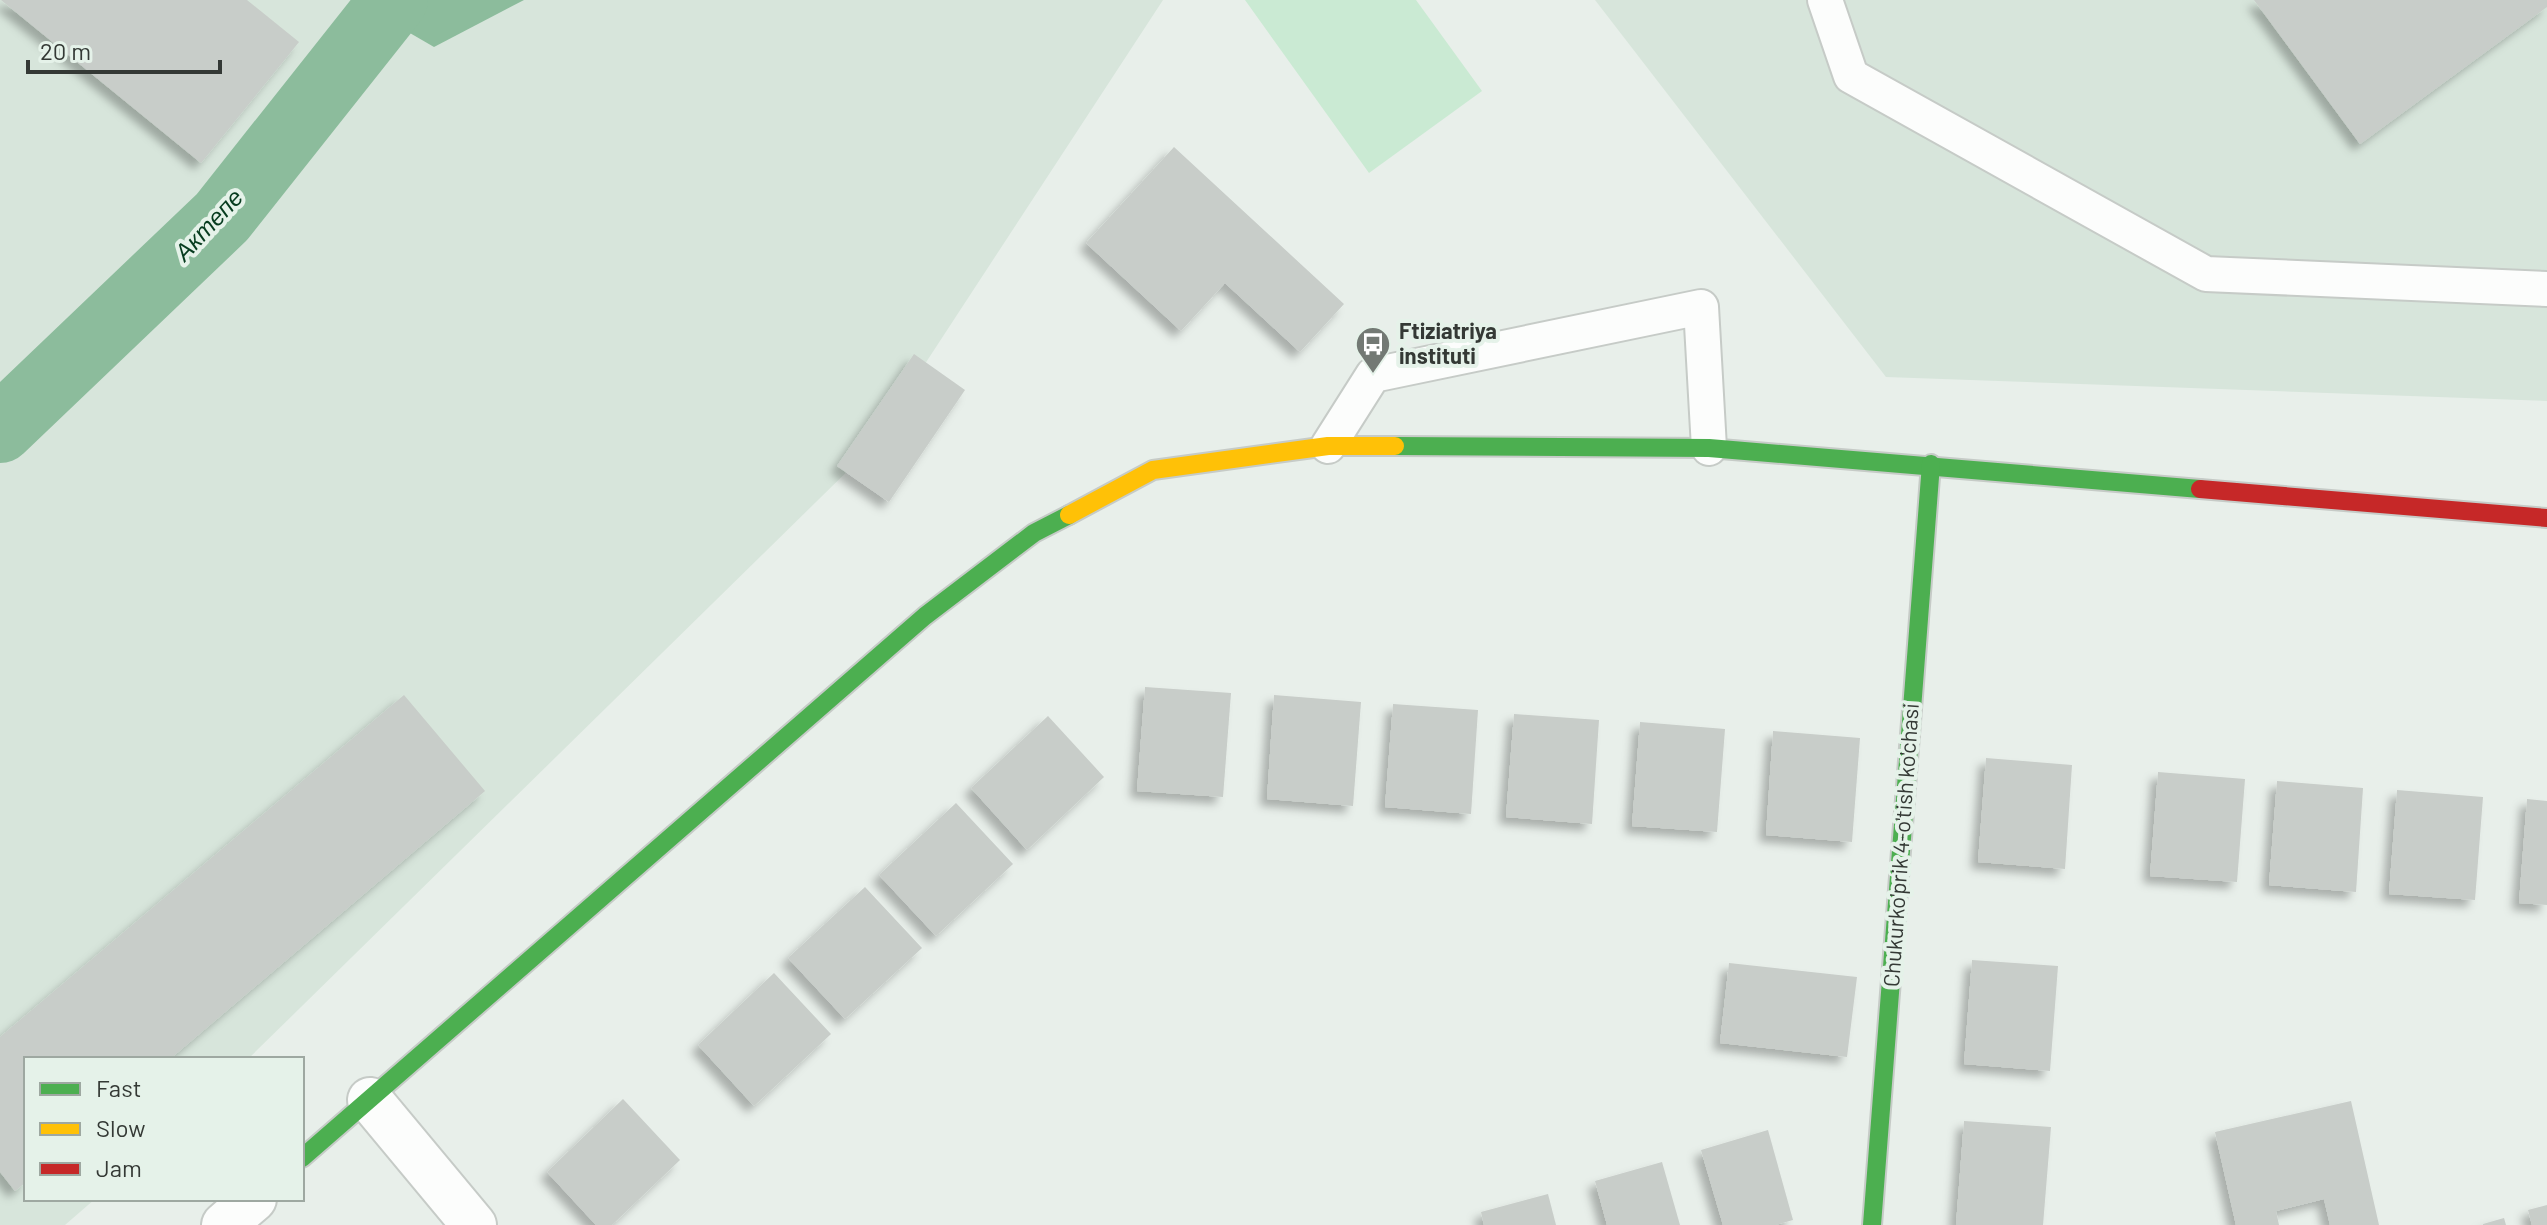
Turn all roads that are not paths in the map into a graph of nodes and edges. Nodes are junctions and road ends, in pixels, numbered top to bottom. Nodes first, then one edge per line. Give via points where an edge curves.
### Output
1 (1825, 0) edge
2 (2547, 289) edge
3 (1328, 446) junction
4 (1709, 448) junction
5 (1931, 464) junction
6 (2547, 518) edge
7 (370, 1100) junction
8 (304, 1156) edge
9 (252, 1201) edge
10 (224, 1225) edge
11 (474, 1225) edge
12 (1872, 1225) edge

1 - 2 lane via 1851,76 2206,274
3 - 4 street
3 - 4 lane via 1373,375 1701,307
3 - 7 street via 1153,470 1034,533 925,616
4 - 5 street
5 - 6 street
5 - 12 street, Chukurko'prik 4-o'tish ko'chasi
7 - 8 street
7 - 11 street
9 - 10 street

